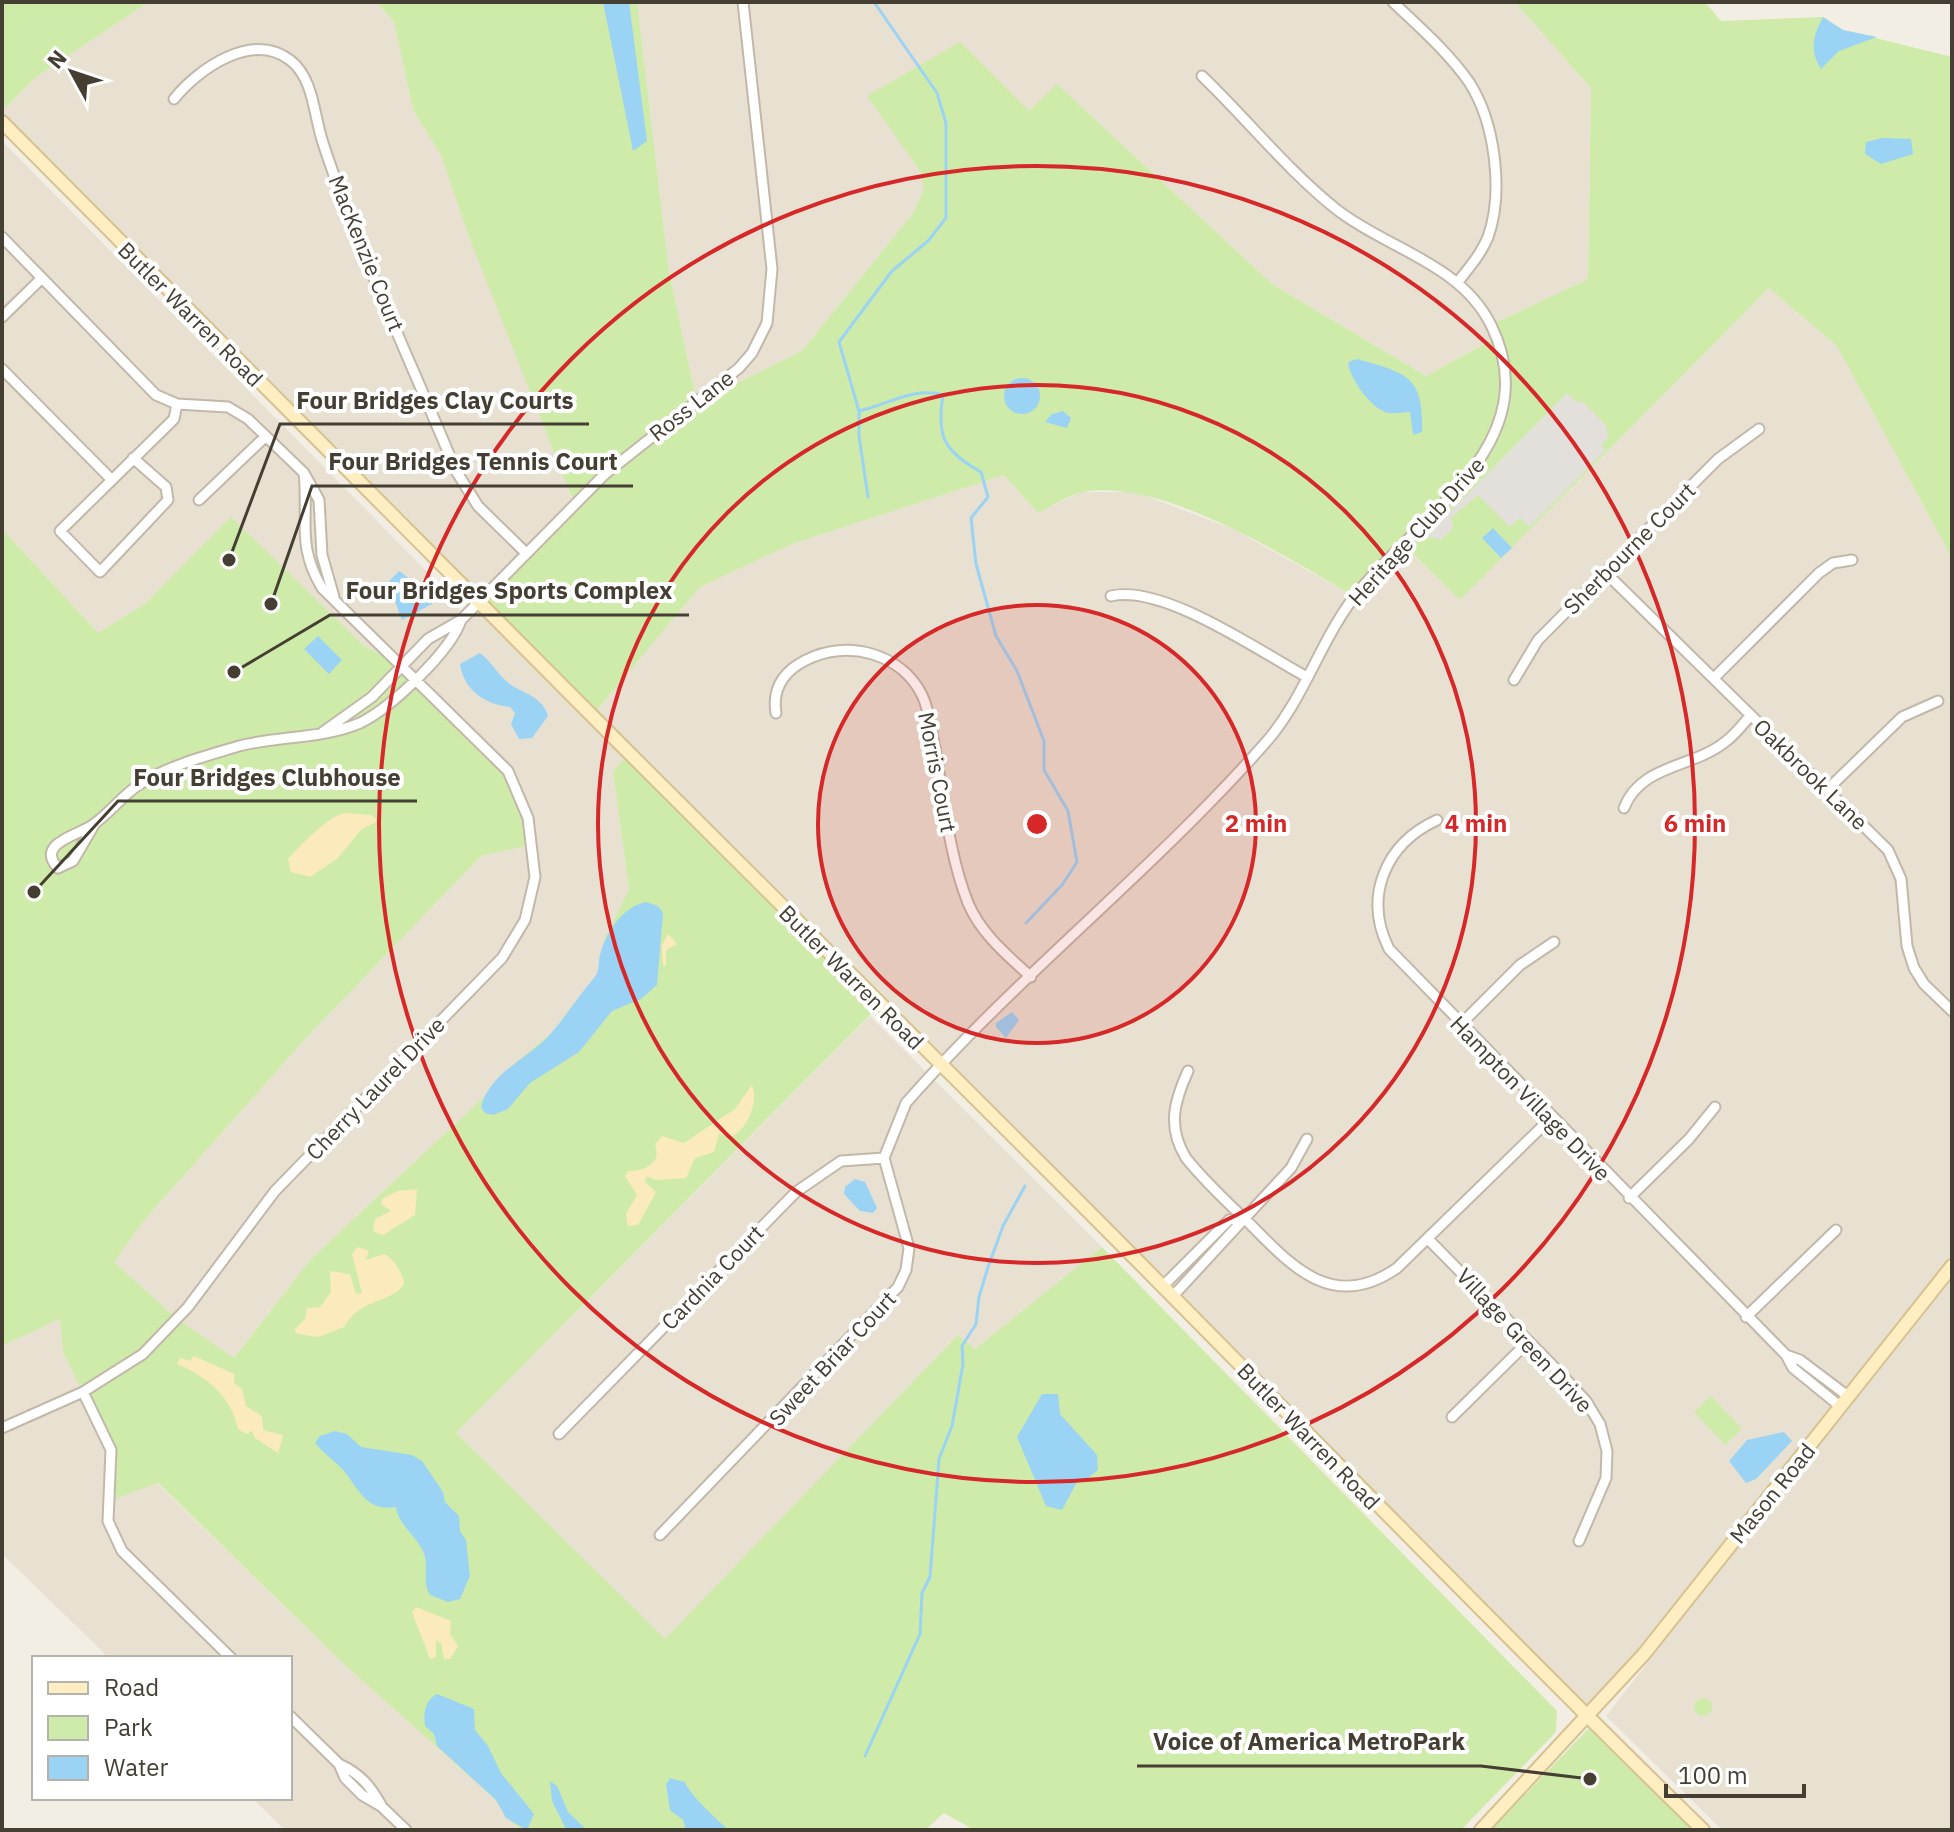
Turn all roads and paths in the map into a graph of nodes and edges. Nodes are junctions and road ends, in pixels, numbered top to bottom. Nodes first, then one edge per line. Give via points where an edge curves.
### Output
1 (743, 2) edge
2 (1393, 2) edge
3 (1202, 76) dead end
4 (174, 99) dead end
5 (2, 122) edge
6 (2, 237) edge
7 (42, 278) junction
8 (1457, 283) junction
9 (2, 317) edge
10 (2, 369) edge
11 (177, 404) junction
12 (1759, 429) dead end
13 (266, 436) junction
14 (133, 458) junction
15 (304, 473) junction
16 (111, 479) junction
17 (199, 500) dead end
18 (526, 553) junction
19 (1852, 560) dead end
20 (1605, 572) junction
21 (1111, 596) dead end
22 (334, 597) junction
23 (477, 603) junction
24 (461, 620) junction
25 (404, 667) junction
26 (415, 677) junction
27 (1307, 677) junction
28 (1714, 678) junction
29 (1514, 680) dead end
30 (1938, 701) dead end
31 (776, 713) dead end
32 (1751, 715) junction
33 (323, 732) junction
34 (1829, 788) junction
35 (1624, 808) dead end
36 (1437, 820) dead end
37 (94, 825) junction
38 (1554, 942) dead end
39 (1031, 977) junction
40 (1952, 1011) edge
41 (1460, 1025) junction
42 (942, 1066) junction
43 (1188, 1071) dead end
44 (1715, 1107) dead end
45 (1551, 1118) junction
46 (1307, 1139) dead end
47 (884, 1158) junction
48 (1629, 1198) junction
49 (1243, 1218) junction
50 (1836, 1230) dead end
51 (1428, 1239) junction
52 (1952, 1266) edge
53 (1163, 1286) junction
54 (1173, 1296) junction
55 (1746, 1317) junction
56 (1529, 1341) junction
57 (83, 1392) junction
58 (1845, 1402) junction
59 (1452, 1417) dead end
60 (2, 1428) edge
61 (559, 1434) dead end
62 (660, 1535) dead end
63 (1579, 1541) dead end
64 (229, 1656) edge
65 (292, 1718) edge
66 (1588, 1718) junction
67 (406, 1830) edge
68 (1481, 1830) edge
69 (1703, 1830) edge

1 - 18 street, Ross Lane via 772,269 764,329 752,353 724,382 604,475
2 - 8 street via 1470,83 1489,135 1495,183 1491,225 1481,250
3 - 8 street, Heritage Club Drive via 1335,207
4 - 18 street, MacKenzie Court via 203,72 247,51 281,54 302,72 333,172 456,471 478,506
5 - 23 main road, Butler Warren Road
6 - 7 street
7 - 9 street
7 - 11 street via 156,395
8 - 27 street, Heritage Club Drive via 1481,307 1501,357 1504,391 1494,437 1473,472 1354,596
10 - 16 street
11 - 13 street via 228,407
11 - 14 street via 174,419
12 - 20 street, Sherbourne Court via 1718,459
13 - 15 street
13 - 17 street
14 - 16 street
14 - 16 street via 166,487 168,500 100,572 60,531
15 - 22 street via 319,500 322,555
15 - 22 street, Cherry Laurel Drive via 303,538 313,573
18 - 23 street, Ross Lane
19 - 28 street via 1833,563 1819,573
20 - 28 street, Oakbrook Lane
20 - 29 street, Sherbourne Court via 1538,640
21 - 27 street via 1136,594 1176,608
22 - 25 street, Cherry Laurel Drive
23 - 24 street, Ross Lane
23 - 42 main road, Butler Warren Road
24 - 25 street via 428,639
24 - 26 street via 445,648
25 - 26 street, Cherry Laurel Drive
25 - 33 street
26 - 33 street via 358,724
26 - 57 street, Cherry Laurel Drive via 508,771 524,805 535,877 525,920 502,958 275,1191 188,1307 143,1354
27 - 39 street, Heritage Club Drive via 1282,721 1251,758
28 - 32 street, Oakbrook Lane
30 - 34 street via 1902,717
31 - 39 street, Morris Court via 773,698 782,680 821,653 863,651 906,673 927,709 969,906 992,940
32 - 34 street, Oakbrook Lane
32 - 35 street via 1726,742 1636,787
33 - 37 street via 242,745 181,765 139,784
34 - 40 street, Oakbrook Lane via 1888,850 1901,879 1914,968
36 - 41 street, Hampton Village Drive via 1408,839 1386,866 1377,908 1389,949
37 - 37 street via 73,861 58,868 51,860 58,842
38 - 41 street via 1520,965
39 - 42 street, Heritage Club Drive
41 - 45 street, Hampton Village Drive
42 - 47 street via 906,1103
42 - 53 main road, Butler Warren Road
43 - 49 street via 1174,1111 1177,1139 1195,1169
44 - 48 street
45 - 48 street, Hampton Village Drive
45 - 51 street
46 - 49 street via 1291,1168
47 - 61 street, Cardnia Court via 841,1161 796,1192
47 - 62 street, Sweet Briar Court via 909,1248 898,1287
48 - 55 street, Hampton Village Drive
49 - 51 street via 1298,1271 1330,1285 1379,1279
49 - 53 street via 1229,1220
49 - 54 street
50 - 55 street
51 - 56 street, Village Green Drive
52 - 58 main road, Mason Road
53 - 54 main road, Butler Warren Road
54 - 66 main road, Butler Warren Road
55 - 58 street, Hampton Village Drive
56 - 59 street
56 - 63 street, Village Green Drive via 1586,1401 1604,1437 1606,1478
57 - 60 street, Cherry Laurel Drive
57 - 64 street via 111,1450 108,1521 122,1551
58 - 66 main road, Mason Road
65 - 67 street via 371,1787 381,1806
66 - 68 main road, Mason Road
66 - 69 main road, Butler Warren Road

